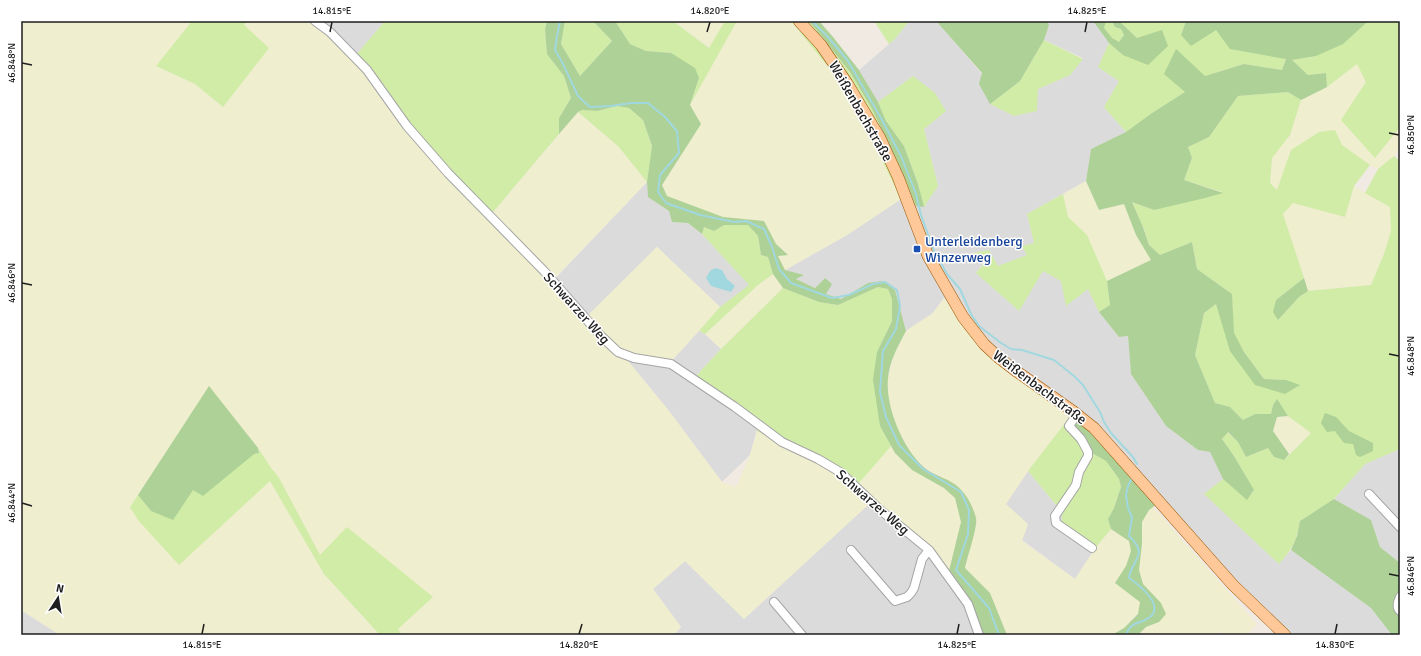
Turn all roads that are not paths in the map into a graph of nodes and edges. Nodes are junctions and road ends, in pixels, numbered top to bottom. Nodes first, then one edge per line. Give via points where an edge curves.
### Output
1 (315, 21) edge
2 (799, 21) edge
3 (1077, 414) junction
4 (1369, 494) dead end
5 (1400, 527) edge
6 (1092, 548) dead end
7 (851, 550) dead end
8 (929, 550) junction
9 (1400, 597) edge
10 (774, 602) dead end
11 (1400, 611) edge
12 (802, 635) edge
13 (979, 635) edge
14 (1285, 635) edge

1 - 8 street, Schwarzer Weg via 330,32 366,70 407,126 448,173 544,271 618,352 634,358 671,364 782,442 840,472 879,509
2 - 3 main road, Weißenbachstraße via 821,45 880,138 928,256 963,317 984,344 999,358
3 - 6 street via 1069,426 1081,439 1088,456 1079,472 1076,485 1055,516 1056,523
3 - 14 main road, Weißenbachstraße via 1107,442 1233,585
4 - 5 street
7 - 8 street via 895,601 911,593 922,559
8 - 13 street, Schwarzer Weg via 968,604
9 - 11 street via 1397,601
10 - 12 street

